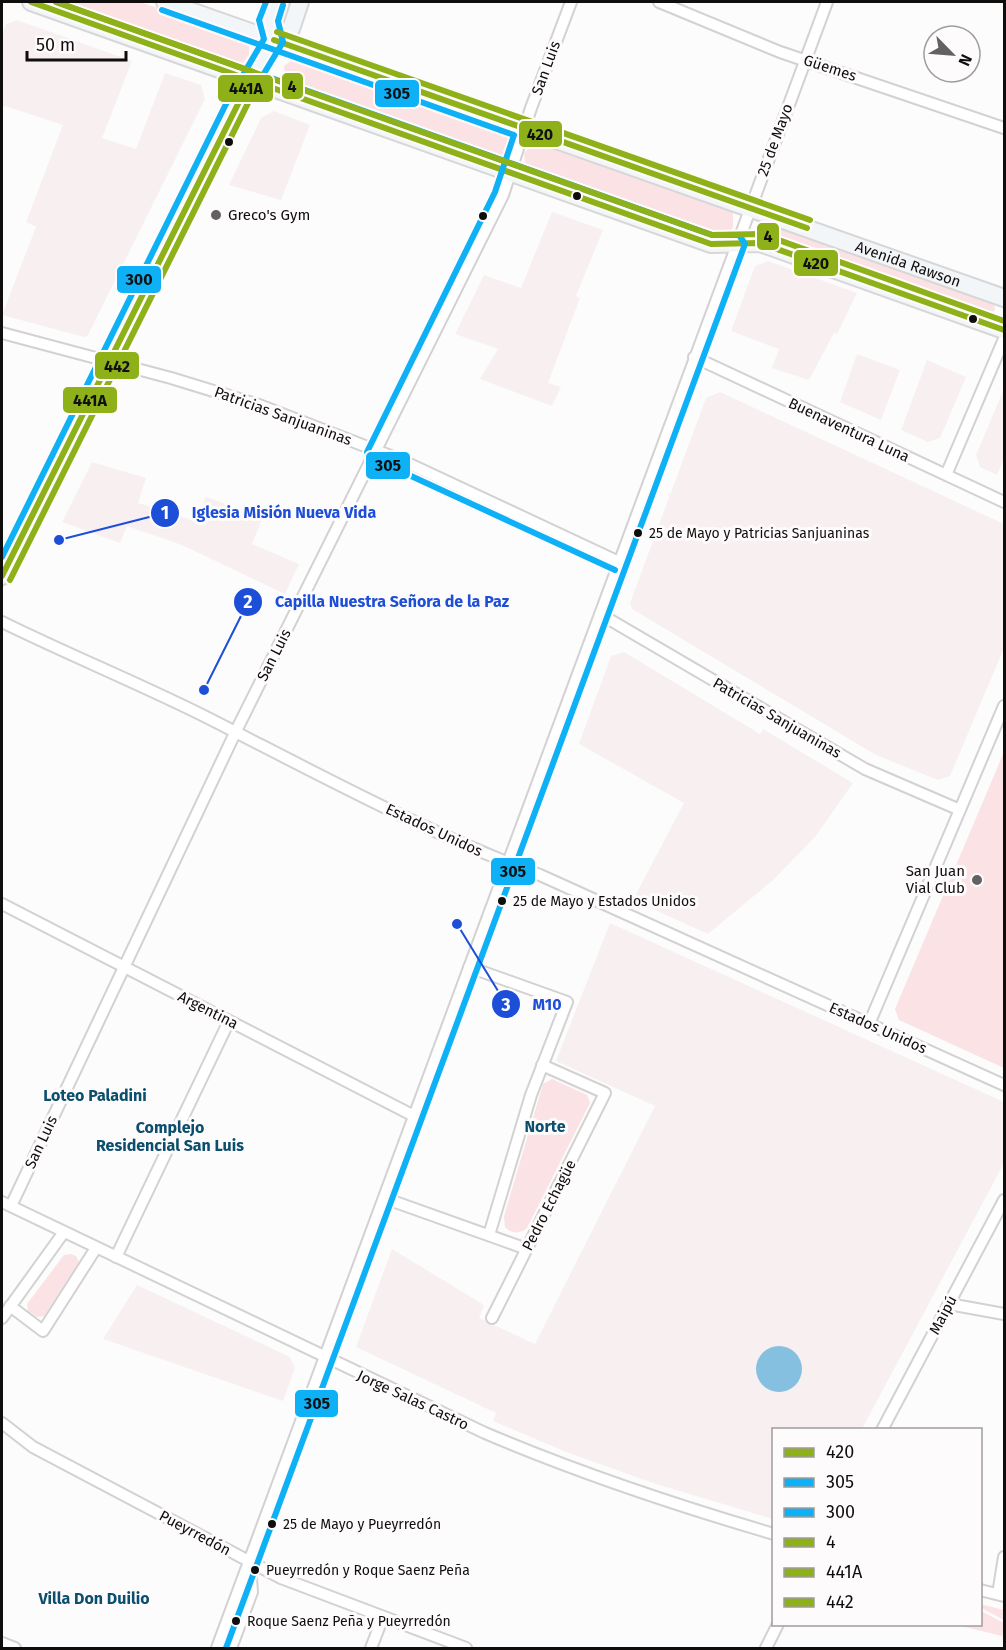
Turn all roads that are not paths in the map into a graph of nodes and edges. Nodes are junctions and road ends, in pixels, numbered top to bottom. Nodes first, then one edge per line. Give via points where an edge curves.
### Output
1 (31, 2) edge
2 (165, 2) edge
3 (275, 2) edge
4 (300, 2) edge
5 (571, 2) edge
6 (659, 2) edge
7 (827, 2) edge
8 (274, 40) junction
9 (805, 60) junction
10 (250, 80) junction
11 (1005, 128) edge
12 (525, 129) junction
13 (511, 172) junction
14 (750, 208) junction
15 (736, 243) junction
16 (1005, 298) edge
17 (1005, 330) edge
18 (2, 333) edge
19 (1005, 339) edge
20 (694, 357) junction
21 (108, 362) junction
22 (376, 450) junction
23 (945, 475) junction
24 (1005, 502) edge
25 (619, 562) junction
26 (2, 576) edge
27 (600, 614) junction
28 (2, 622) edge
29 (1005, 706) edge
30 (235, 733) junction
31 (960, 810) junction
32 (508, 863) junction
33 (2, 904) edge
34 (124, 967) junction
35 (469, 967) junction
36 (229, 1021) junction
37 (869, 1024) junction
38 (542, 1065) junction
39 (1005, 1085) edge
40 (414, 1116) junction
41 (384, 1198) junction
42 (1005, 1200) edge
43 (6, 1204) edge
44 (64, 1232) junction
45 (489, 1235) junction
46 (96, 1248) junction
47 (527, 1249) junction
48 (116, 1257) junction
49 (949, 1304) junction
50 (10, 1306) junction
51 (1005, 1314) edge
52 (2, 1318) edge
53 (492, 1318) dead end
54 (325, 1358) junction
55 (2, 1423) edge
56 (883, 1428) edge
57 (772, 1533) edge
58 (1005, 1557) edge
59 (250, 1562) junction
60 (982, 1590) edge
61 (1001, 1595) edge
62 (382, 1617) junction
63 (777, 1626) edge
64 (217, 1648) edge
65 (231, 1648) edge
66 (371, 1648) edge
67 (466, 1648) edge
68 (766, 1648) edge

1 - 10 main road, Avenida Rawson
2 - 8 main road, Avenida Rawson
3 - 8 main road via 268,21
4 - 8 main road via 291,29
5 - 12 street, San Luis
6 - 9 street, Güemes
7 - 9 street, 25 de Mayo
8 - 10 main road
8 - 12 main road, Avenida Rawson
9 - 11 street, Güemes
9 - 14 street, 25 de Mayo
10 - 13 main road, Avenida Rawson
10 - 21 main road
12 - 13 street, San Luis
12 - 14 main road, Avenida Rawson
13 - 15 main road, Avenida Rawson via 711,243
13 - 22 street, San Luis
14 - 15 street, 25 de Mayo
14 - 16 main road, Avenida Rawson
15 - 17 main road, Avenida Rawson via 760,243
15 - 20 street, 25 de Mayo
18 - 21 street, Patricias Sanjuaninas
19 - 23 street
20 - 23 street, Buenaventura Luna
20 - 25 street, 25 de Mayo
21 - 22 street, Patricias Sanjuaninas via 259,405
21 - 26 main road
22 - 25 street, Patricias Sanjuaninas
22 - 30 street, San Luis
23 - 24 street, Buenaventura Luna
25 - 27 street, 25 de Mayo
27 - 31 street, Patricias Sanjuaninas via 865,769
27 - 32 street, 25 de Mayo
28 - 30 street, Estados Unidos
29 - 31 street
30 - 32 street, Estados Unidos via 475,851
30 - 34 street, San Luis
31 - 37 street
32 - 35 street, 25 de Mayo
32 - 37 street, Estados Unidos
33 - 34 street, Argentina
34 - 36 street, Argentina
34 - 43 street, San Luis
35 - 38 street via 567,1002
35 - 40 street, 25 de Mayo
36 - 40 street, Argentina
36 - 48 street
37 - 39 street, Estados Unidos
38 - 45 street
38 - 47 street, Pedro Echagüe via 605,1093
40 - 41 street, 25 de Mayo
41 - 45 street
41 - 54 street, 25 de Mayo
42 - 49 street, Maipú
43 - 44 street, Jorge Salas Castro
44 - 46 street, Jorge Salas Castro
44 - 50 street
45 - 47 street
46 - 48 street, Jorge Salas Castro
46 - 50 street via 43,1331
47 - 53 street, Pedro Echagüe
48 - 54 street, Jorge Salas Castro
49 - 51 street
49 - 56 street, Maipú
50 - 52 street
54 - 57 street, Jorge Salas Castro via 554,1462 662,1502
54 - 59 street, 25 de Mayo
55 - 59 street, Pueyrredón via 33,1447
58 - 61 street
59 - 62 street, Pueyrredón
59 - 64 street, 25 de Mayo
59 - 65 street via 252,1592
60 - 61 street
62 - 66 street
62 - 67 street, Pueyrredón
63 - 68 street

